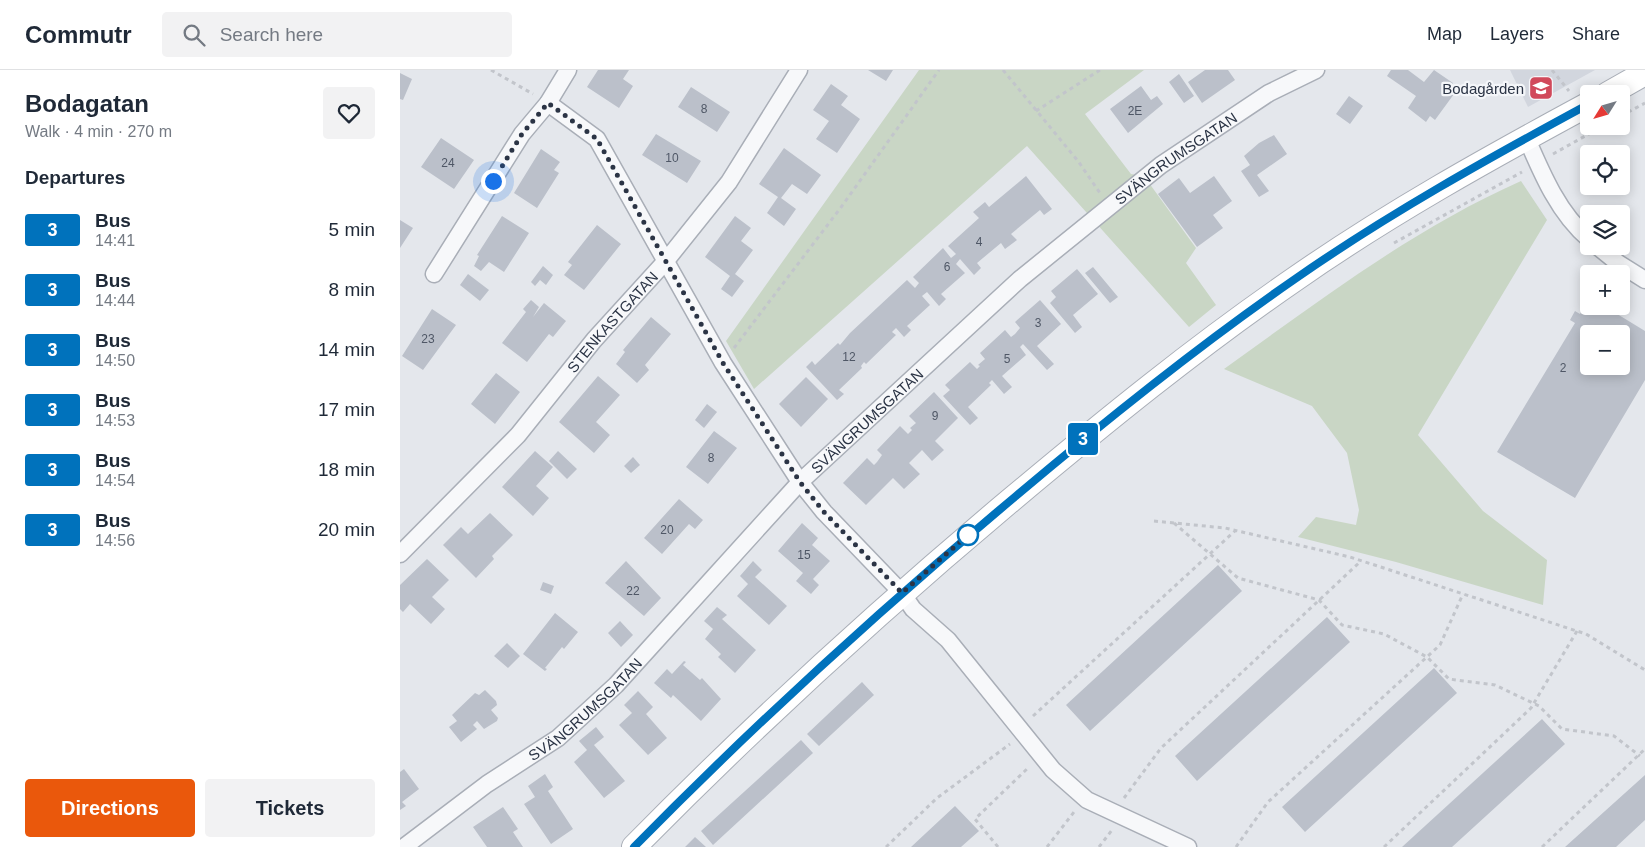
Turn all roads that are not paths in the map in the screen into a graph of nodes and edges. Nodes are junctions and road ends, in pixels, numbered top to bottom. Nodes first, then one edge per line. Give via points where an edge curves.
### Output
1 (568, 70) edge
2 (799, 70) edge
3 (1316, 70) edge
4 (1645, 73) edge
5 (1624, 85) edge
6 (548, 103) junction
7 (1580, 109) edge
8 (1527, 140) junction
9 (1580, 232) edge
10 (1608, 255) edge
11 (665, 262) junction
12 (434, 274) dead end
13 (1645, 280) edge
14 (800, 482) junction
15 (400, 554) edge
16 (902, 593) junction
17 (404, 847) edge
18 (634, 847) edge
19 (1188, 847) edge

1 - 6 street
2 - 11 street, STENKASTGATAN via 729,182
3 - 14 street, SVÄNGRUMSGATAN via 1270,93 1161,165 1108,206 1020,279
4 - 5 street
6 - 11 street via 597,139
6 - 12 street via 522,134
7 - 8 street
8 - 9 street via 1549,188
8 - 16 street via 1405,208 1226,329 1102,423
10 - 13 street
11 - 14 street via 723,363
11 - 15 street, STENKASTGATAN via 594,340 518,435
14 - 16 street via 824,512
14 - 17 street, SVÄNGRUMSGATAN via 616,685 558,738 487,784
16 - 18 street via 773,711
16 - 19 street via 913,609 948,640 1054,770 1085,798

